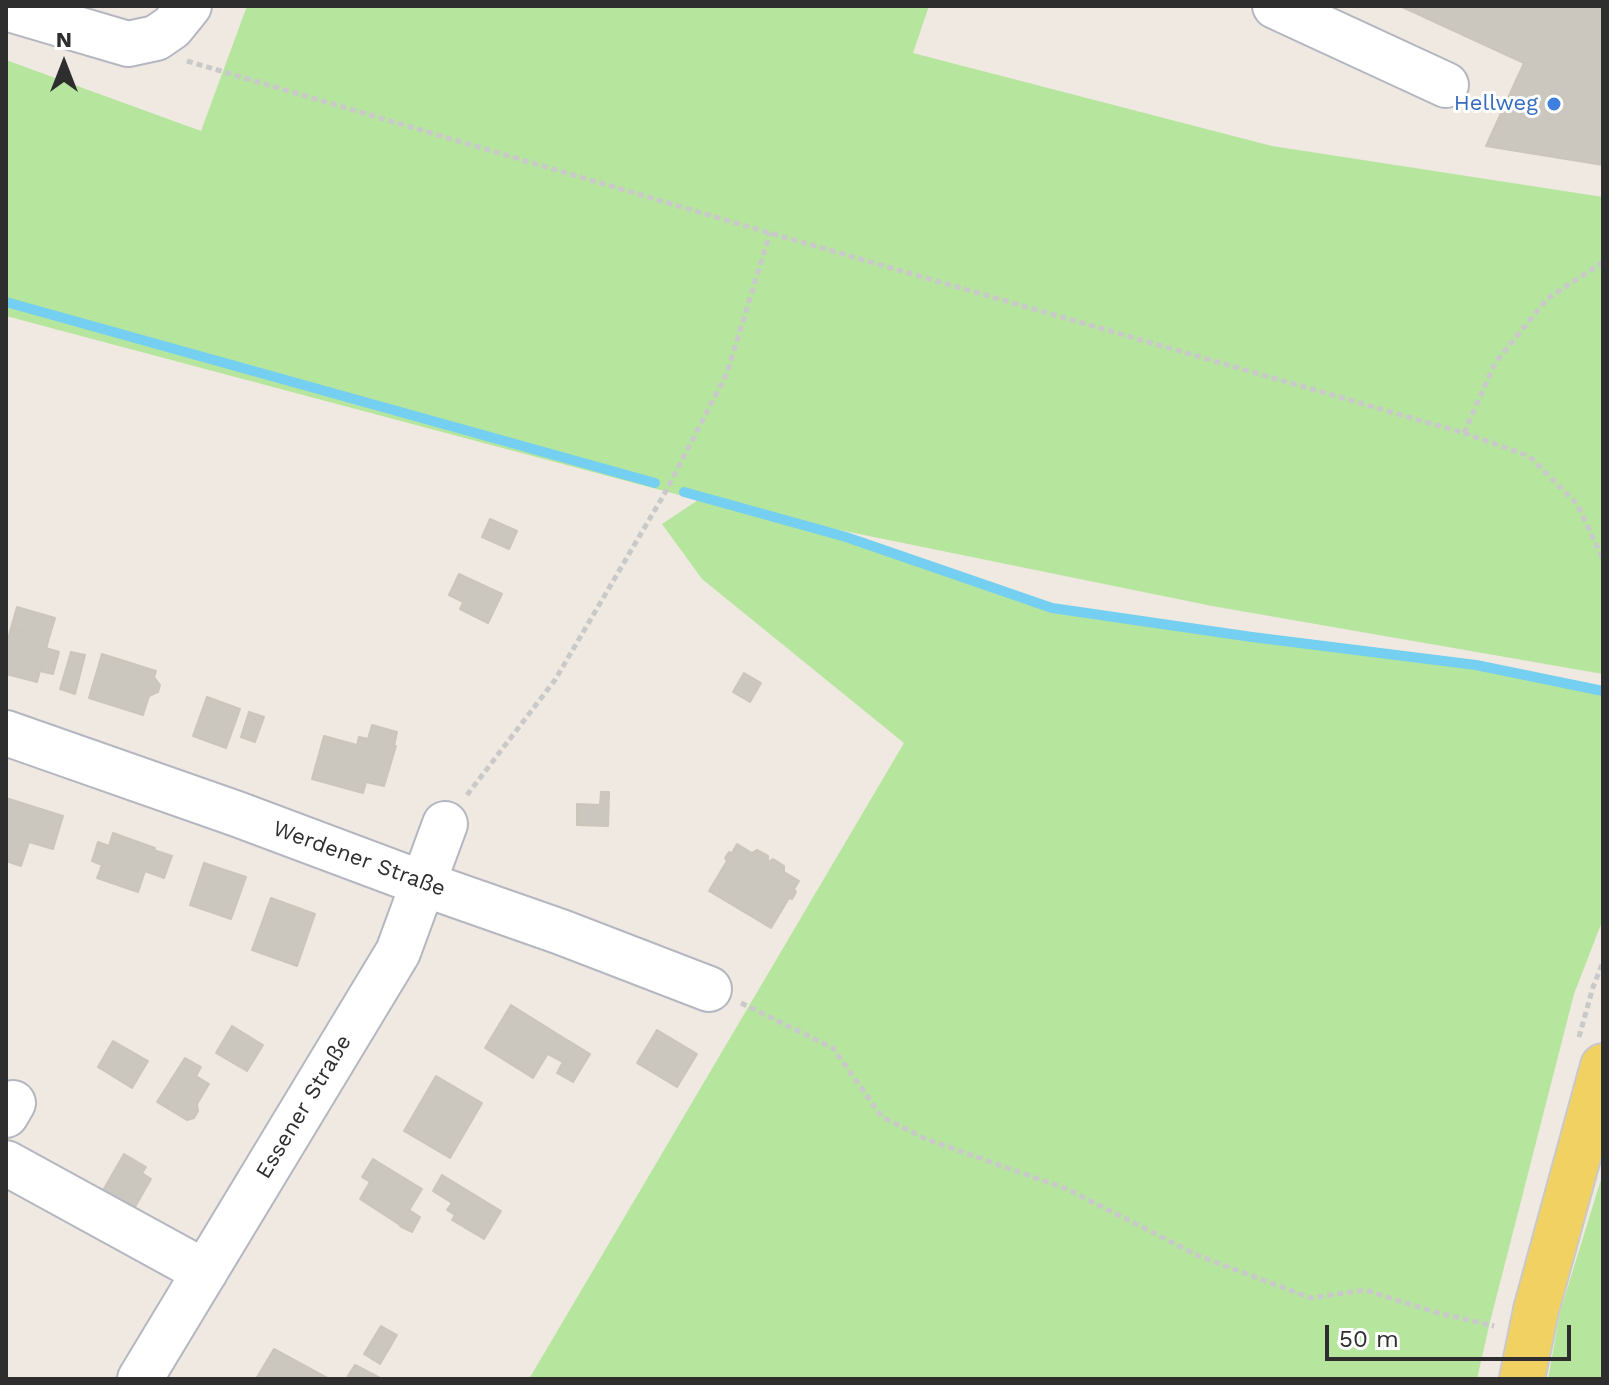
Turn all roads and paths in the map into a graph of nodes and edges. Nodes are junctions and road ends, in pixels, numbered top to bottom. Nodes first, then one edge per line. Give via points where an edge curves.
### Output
1 (189, 6) edge
2 (1275, 6) edge
3 (6, 8) edge
4 (182, 60) dead end
5 (1446, 85) dead end
6 (770, 233) junction
7 (1603, 262) edge
8 (1464, 433) junction
9 (1603, 559) edge
10 (6, 733) edge
11 (445, 824) joint
12 (424, 884) junction
13 (709, 989) joint
14 (1603, 1066) edge
15 (6, 1163) edge
16 (205, 1272) junction
17 (1503, 1328) dead end
18 (140, 1379) edge
19 (1522, 1379) edge

1 - 3 street via 156,38 128,44
2 - 5 street
4 - 6 path
6 - 8 path
6 - 11 path via 727,373 666,491 555,680
7 - 8 path via 1547,299 1529,321 1495,363
8 - 9 path via 1529,456 1577,504
10 - 12 street, Werdener Straße
11 - 12 street, Essener Straße
12 - 13 street, Werdener Straße
12 - 16 street, Essener Straße via 398,952
13 - 17 path via 833,1048 882,1117 926,1139 1067,1189 1199,1256 1311,1298 1365,1290
14 - 19 main road
15 - 16 street
16 - 18 street, Essener Straße

